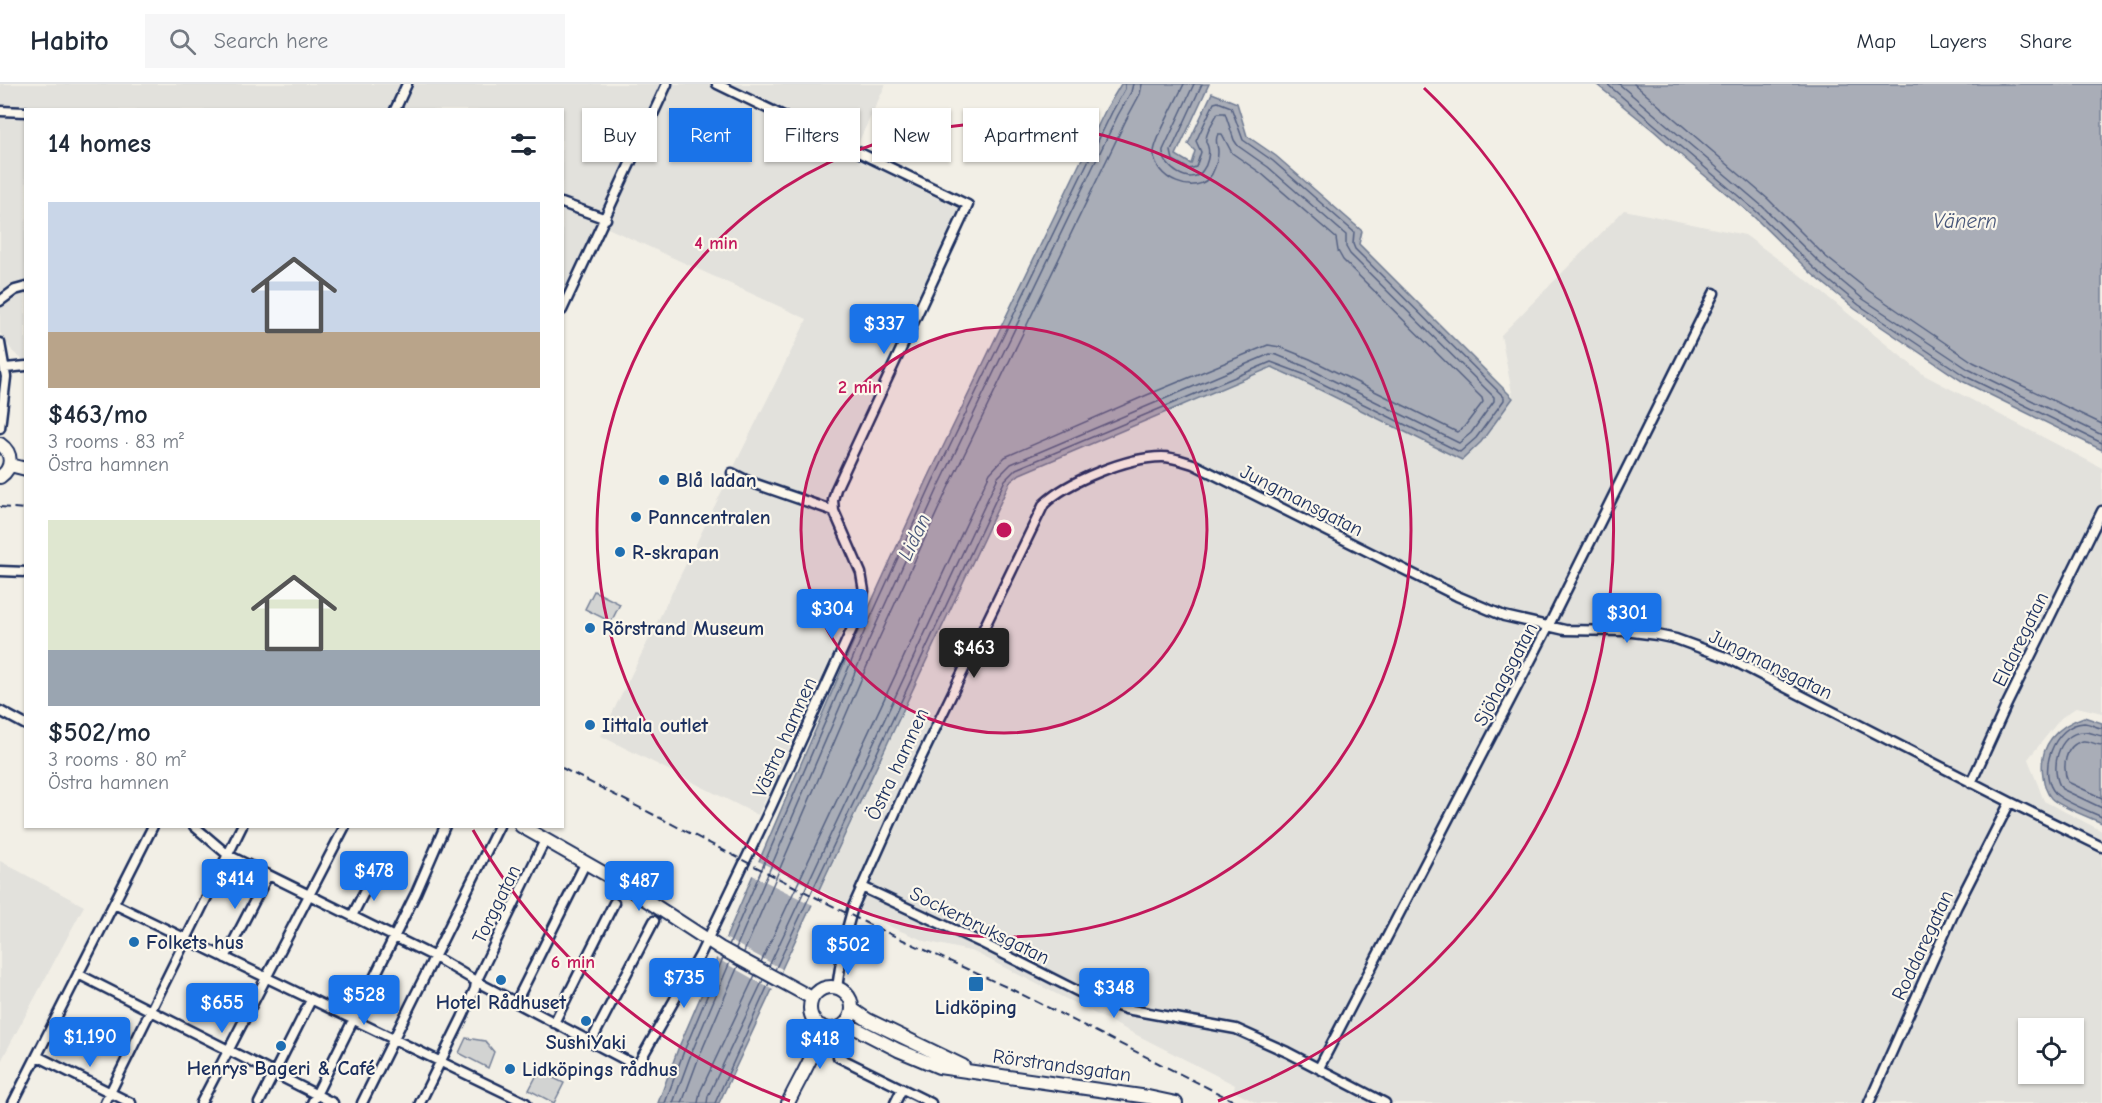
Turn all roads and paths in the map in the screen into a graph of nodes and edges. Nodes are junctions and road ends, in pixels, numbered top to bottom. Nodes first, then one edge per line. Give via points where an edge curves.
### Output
1 (407, 84) edge
2 (668, 84) edge
3 (717, 84) edge
4 (396, 108) edge
5 (0, 111) edge
6 (24, 112) edge
7 (564, 204) edge
8 (606, 219) junction
9 (24, 288) edge
10 (1714, 293) dead end
11 (0, 301) edge
12 (564, 306) edge
13 (0, 343) edge
14 (24, 366) edge
15 (6, 368) junction
16 (0, 428) edge
17 (0, 444) edge
18 (1146, 458) joint
19 (10, 465) junction
20 (24, 468) edge
21 (732, 473) dead end
22 (0, 477) edge
23 (834, 511) junction
24 (2102, 512) edge
25 (0, 571) edge
26 (24, 572) edge
27 (1548, 627) junction
28 (0, 711) edge
29 (24, 724) edge
30 (1971, 783) junction
31 (2010, 802) junction
32 (152, 828) edge
33 (196, 828) edge
34 (241, 828) edge
35 (344, 828) edge
36 (444, 828) edge
37 (498, 828) edge
38 (524, 828) edge
39 (545, 840) junction
40 (2102, 847) edge
41 (228, 855) junction
42 (586, 862) junction
43 (268, 875) junction
44 (372, 877) dead end
45 (862, 887) junction
46 (310, 895) junction
47 (614, 903) dead end
48 (114, 904) junction
49 (352, 916) junction
50 (654, 921) dead end
51 (393, 937) junction
52 (186, 938) junction
53 (706, 939) junction
54 (225, 957) junction
55 (435, 957) junction
56 (78, 974) junction
57 (267, 978) junction
58 (476, 982) junction
59 (837, 988) junction
60 (812, 998) junction
61 (311, 1000) junction
62 (516, 1002) junction
63 (852, 1009) junction
64 (150, 1011) junction
65 (352, 1020) junction
66 (554, 1023) junction
67 (821, 1026) junction
68 (840, 1027) junction
69 (394, 1040) junction
70 (591, 1042) junction
71 (228, 1049) junction
72 (37, 1056) junction
73 (838, 1057) dead end
74 (442, 1062) junction
75 (1319, 1068) junction
76 (274, 1073) junction
77 (977, 1073) junction
78 (902, 1089) junction
79 (111, 1093) junction
80 (1107, 1097) edge
81 (314, 1099) edge
82 (913, 1099) edge
83 (13, 1103) edge
84 (105, 1103) edge
85 (131, 1103) edge
86 (201, 1103) edge
87 (259, 1103) edge
88 (333, 1103) edge
89 (362, 1103) edge
90 (420, 1103) edge
91 (526, 1103) edge
92 (788, 1103) edge
93 (895, 1103) edge
94 (931, 1103) edge
95 (1176, 1103) edge
96 (1385, 1103) edge
97 (1869, 1103) edge

1 - 4 street
2 - 8 street
3 - 23 street via 968,205 836,489
5 - 6 street
7 - 8 street
8 - 12 street
9 - 11 street
10 - 27 street, Sjöhagsgatan
13 - 15 street
14 - 15 street
15 - 16 street
17 - 19 main road via 8,451
18 - 27 street, Jungmansgatan via 1176,458 1194,464 1484,609
18 - 45 street, Östra hamnen via 1075,483 1044,504
19 - 20 main road
19 - 22 main road
21 - 23 street
23 - 53 street, Västra hamnen via 861,573 864,591 860,610
24 - 30 street, Eldaregatan
25 - 26 street
27 - 30 street, Jungmansgatan via 1639,632 1704,649
27 - 75 street, Sjöhagsgatan
28 - 29 street
30 - 31 street, Jungmansgatan
31 - 40 street, Jungmansgatan
31 - 97 street, Roddaregatan via 1956,908
32 - 48 street
33 - 41 street
34 - 41 street
35 - 46 street
36 - 51 street
37 - 55 street
38 - 39 main road
39 - 42 main road
39 - 58 street, Torggatan
41 - 43 street
41 - 52 street
42 - 53 main road
42 - 62 street
43 - 46 street
43 - 54 street
44 - 49 street
45 - 59 street, Östra hamnen via 847,924
45 - 75 street, Sockerbruksgatan via 1088,996 1126,1009 1236,1029
46 - 49 street
46 - 57 street
47 - 66 street
48 - 52 street
48 - 56 street
49 - 51 street
50 - 70 street
51 - 55 street
51 - 65 street
52 - 54 street
52 - 64 street
53 - 60 main road
53 - 70 street, Västra hamnen via 636,1066
54 - 57 street
55 - 58 street
55 - 69 street
56 - 64 street
56 - 72 street
57 - 61 street
57 - 71 street
58 - 62 street
58 - 74 street, Torggatan
59 - 60 main road via 823,988
59 - 63 main road via 848,996
60 - 67 main road via 812,1017
61 - 65 street
61 - 76 street
62 - 66 street
63 - 68 main road via 849,1019
63 - 77 main road, Rörstrandsgatan
64 - 71 street
64 - 79 street
65 - 69 street
65 - 81 street
66 - 70 street
67 - 68 main road
67 - 92 main road
68 - 77 main road, Rörstrandsgatan via 857,1029 939,1067
69 - 74 street
69 - 89 street
71 - 76 street
71 - 86 street
72 - 79 street
72 - 83 street
73 - 78 street
74 - 90 street, Torggatan
74 - 91 street
75 - 96 street, Sockerbruksgatan
76 - 81 street
76 - 87 street
77 - 80 main road, Rörstrandsgatan
78 - 82 street
78 - 93 street
79 - 84 street
79 - 85 street
80 - 95 main road, Rörstrandsgatan
81 - 88 street
82 - 94 street

